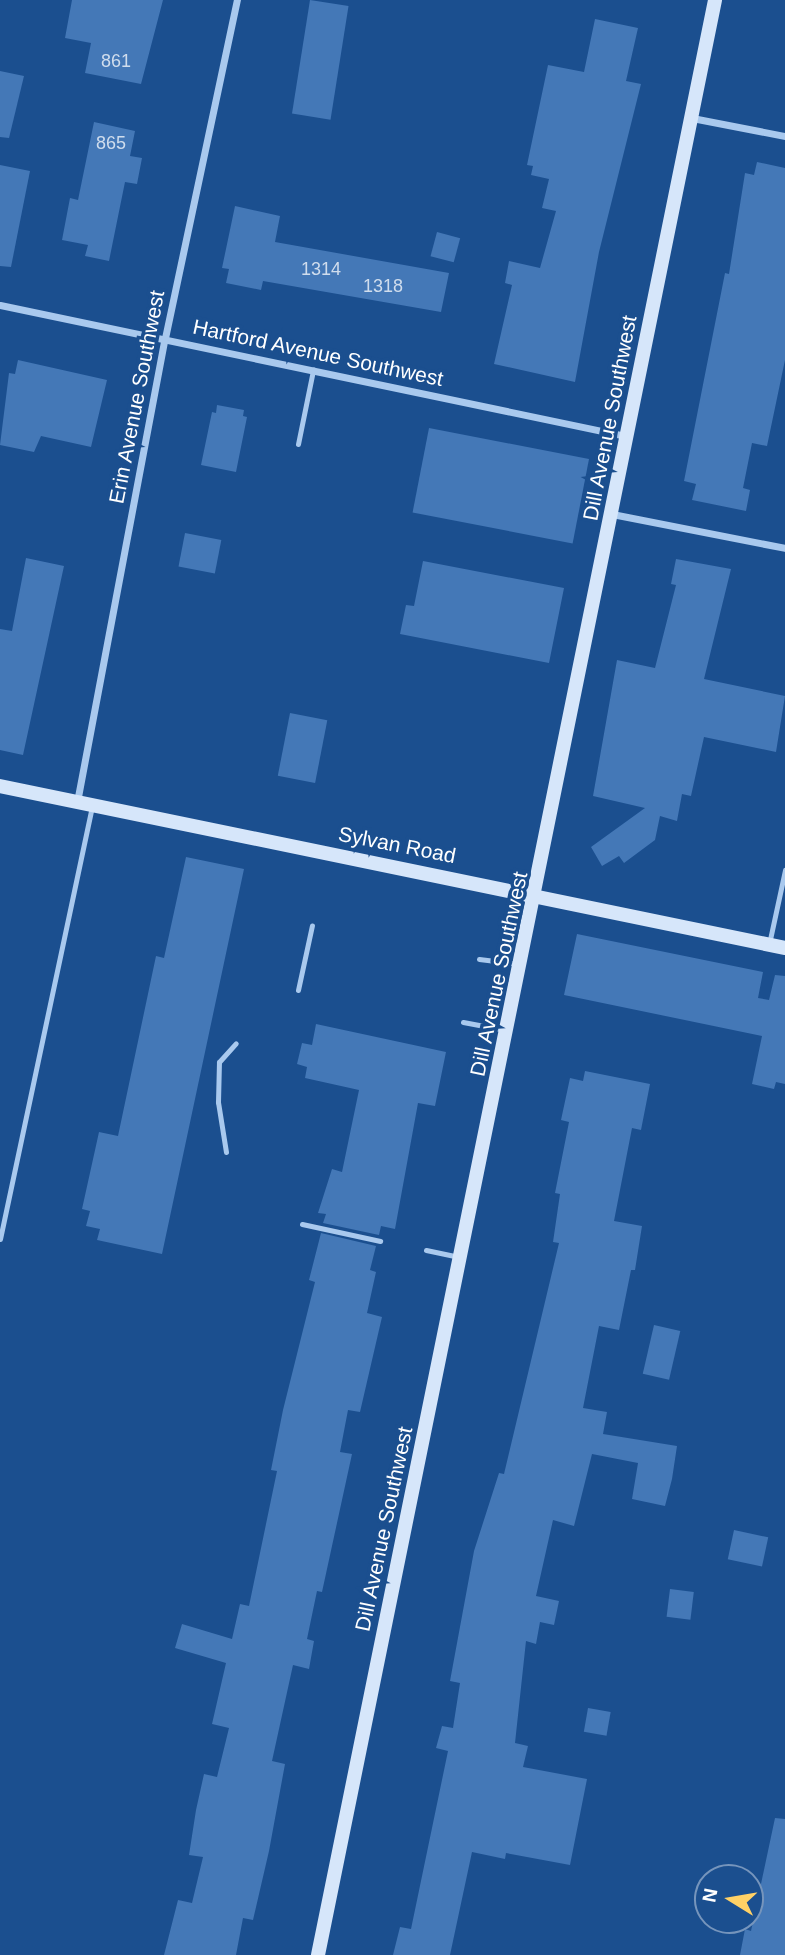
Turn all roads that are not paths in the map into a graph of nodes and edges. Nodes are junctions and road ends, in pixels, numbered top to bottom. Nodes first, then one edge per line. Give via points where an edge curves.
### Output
1 (237, 0) edge
2 (715, 0) edge
3 (692, 118) junction
4 (785, 136) edge
5 (0, 305) edge
6 (165, 338) junction
7 (313, 370) junction
8 (628, 437) junction
9 (298, 444) dead end
10 (612, 514) junction
11 (785, 548) edge
12 (0, 786) edge
13 (77, 802) junction
14 (93, 805) junction
15 (785, 870) edge
16 (537, 895) junction
17 (312, 925) dead end
18 (769, 944) junction
19 (785, 948) edge
20 (479, 958) dead end
21 (522, 965) junction
22 (298, 990) dead end
23 (463, 1022) dead end
24 (509, 1030) junction
25 (236, 1043) dead end
26 (226, 1153) dead end
27 (302, 1224) dead end
28 (0, 1240) edge
29 (380, 1241) dead end
30 (426, 1250) dead end
31 (462, 1257) junction
32 (318, 1955) edge

1 - 6 street, Erin Avenue Southwest
2 - 3 main road, Dill Avenue Southwest
3 - 4 street
3 - 8 main road, Dill Avenue Southwest
5 - 6 street, Hartford Avenue Southwest
6 - 7 street, Hartford Avenue Southwest
6 - 13 street, Erin Avenue Southwest
7 - 8 street, Hartford Avenue Southwest
7 - 9 lane
8 - 10 main road, Dill Avenue Southwest
10 - 11 street
10 - 16 main road, Dill Avenue Southwest
12 - 13 main road, Sylvan Road
13 - 14 main road, Sylvan Road
14 - 16 main road, Sylvan Road
14 - 28 lane
15 - 18 lane
16 - 18 main road, Sylvan Road
16 - 21 main road, Dill Avenue Southwest
17 - 22 lane
18 - 19 main road, Sylvan Road
20 - 21 lane
21 - 24 main road, Dill Avenue Southwest
23 - 24 lane
24 - 31 main road, Dill Avenue Southwest
25 - 26 lane via 219,1062 218,1102
27 - 29 lane
30 - 31 lane
31 - 32 main road, Dill Avenue Southwest

